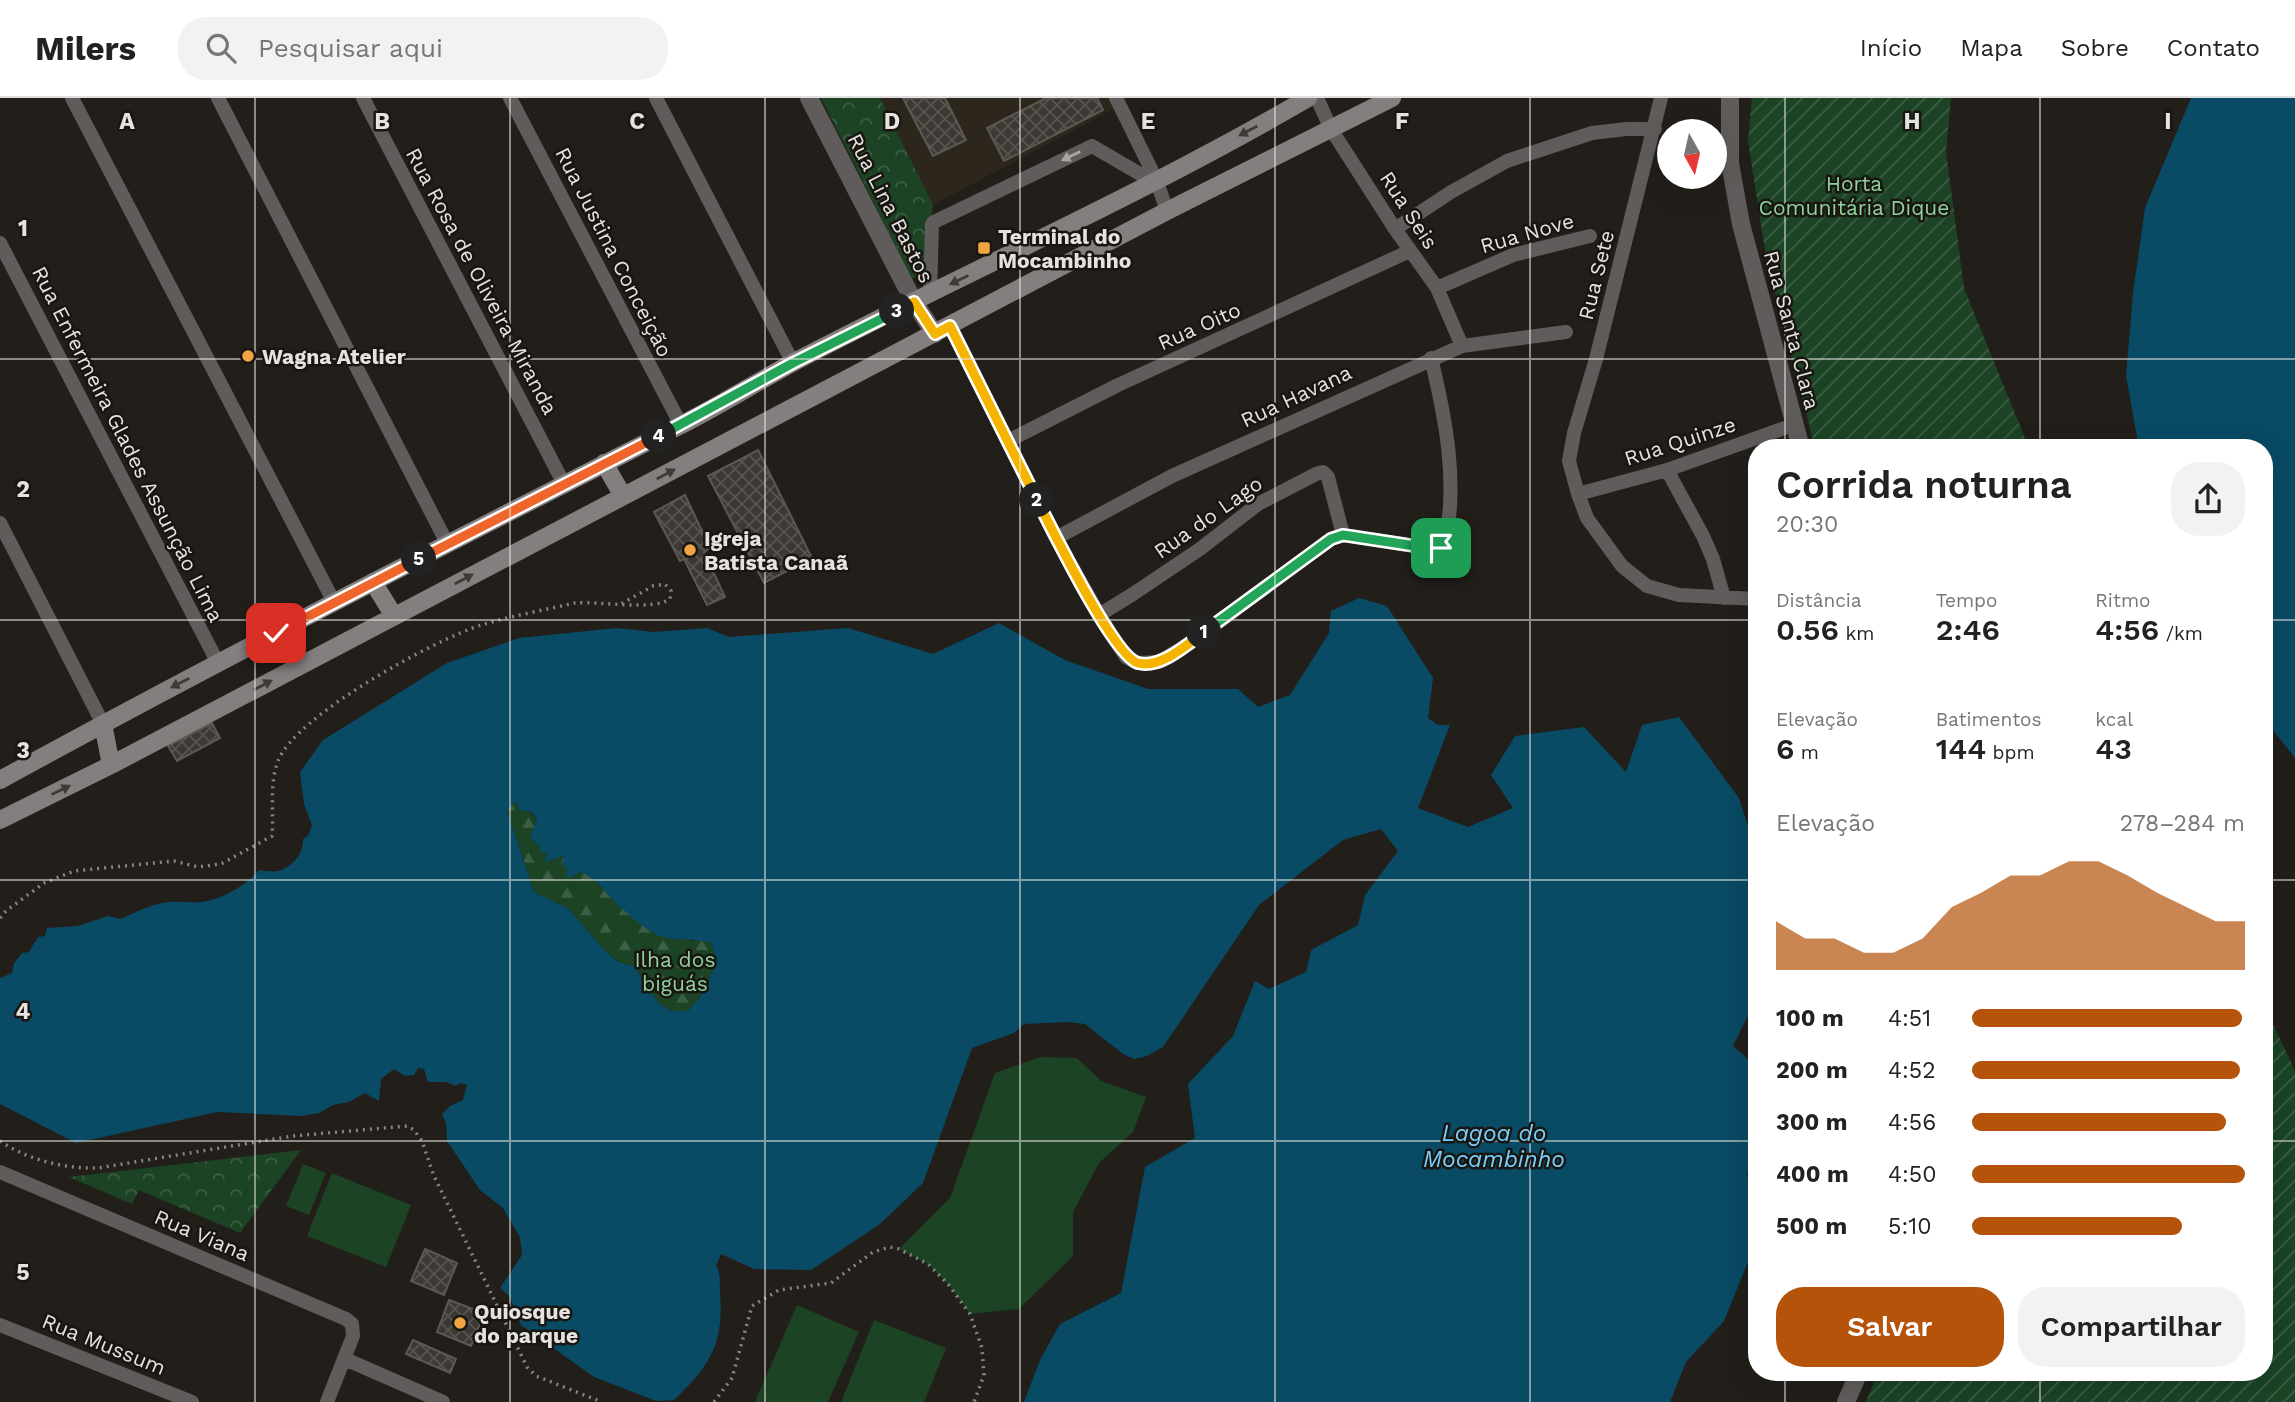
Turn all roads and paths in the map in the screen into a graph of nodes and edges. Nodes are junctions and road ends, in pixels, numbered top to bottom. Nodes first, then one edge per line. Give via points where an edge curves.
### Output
1 (72, 98) edge
2 (218, 98) edge
3 (363, 98) edge
4 (510, 98) edge
5 (656, 98) edge
6 (809, 98) edge
7 (1115, 98) edge
8 (1308, 98) edge
9 (1317, 98) edge
10 (1392, 98) edge
11 (1661, 98) edge
12 (1730, 98) edge
13 (1280, 107) edge
14 (1331, 129) junction
15 (1655, 129) junction
16 (1154, 180) junction
17 (1167, 211) junction
18 (1395, 229) junction
19 (1590, 236) dead end
20 (0, 243) edge
21 (1410, 251) junction
22 (1437, 288) junction
23 (922, 298) junction
24 (943, 330) junction
25 (1566, 332) dead end
26 (1462, 346) junction
27 (1432, 359) junction
28 (793, 363) junction
29 (681, 425) junction
30 (1793, 425) junction
31 (1754, 439) edge
32 (1798, 439) edge
33 (1007, 441) junction
34 (1748, 441) edge
35 (604, 463) junction
36 (1667, 470) junction
37 (564, 484) junction
38 (1578, 494) junction
39 (623, 496) junction
40 (0, 523) edge
41 (1343, 535) junction
42 (1056, 538) junction
43 (448, 545) junction
44 (373, 582) junction
45 (1724, 598) junction
46 (1748, 598) edge
47 (334, 602) junction
48 (621, 604) junction
49 (1099, 615) junction
50 (394, 616) junction
51 (218, 663) junction
52 (103, 723) junction
53 (111, 765) junction
54 (0, 780) edge
55 (0, 820) edge
56 (0, 918) edge
57 (0, 1141) edge
58 (0, 1172) edge
59 (0, 1325) edge
60 (345, 1359) junction
61 (1855, 1381) edge
62 (192, 1402) edge
63 (327, 1402) edge
64 (443, 1402) edge
65 (603, 1402) edge
66 (714, 1402) edge
67 (974, 1402) edge
68 (1846, 1402) edge

1 - 47 street
2 - 43 street
3 - 37 street, Rua Rosa de Oliveira Miranda
4 - 29 street, Rua Justina Conceição
5 - 28 street
6 - 23 street, Rua Lina Bastos
7 - 16 street
8 - 13 main road
9 - 14 street, Rua Seis
10 - 14 main road
11 - 15 street, Rua Sete
12 - 30 street, Rua Santa Clara via 1730,163 1741,224
13 -> 16 main road
14 - 17 main road
14 - 18 street, Rua Seis
15 - 18 street via 1592,133 1507,161
15 - 38 street, Rua Sete via 1574,433 1569,461
16 - 17 street
16 -> 23 main road
16 -> 23 street via 1092,146 934,222
17 - 24 main road
18 - 21 street, Rua Seis
19 - 22 street, Rua Nove via 1513,255
20 - 51 street, Rua Enfermeira Glades Assunção Lima
21 - 22 street, Rua Seis
21 - 33 street, Rua Oito
22 - 26 street, Rua Seis
23 - 24 street, Rua Lina Bastos
23 - 28 main road
24 - 33 street
39 -> 24 main road
25 - 26 street, Rua Havana
26 - 27 street, Rua Havana
27 - 41 street via 1450,460 1445,545 1435,549
27 - 42 street, Rua Havana via 1172,476
28 - 29 main road
29 - 35 main road
30 - 31 street, Rua Quinze
30 - 32 street, Rua Santa Clara
33 - 42 street
34 - 36 street, Rua Quinze
35 - 37 main road
35 - 39 main road
36 - 38 street, Rua Quinze
36 - 45 street via 1703,536
37 - 43 main road
38 - 45 street via 1587,518 1622,566 1647,586 1679,595
50 -> 39 main road
40 - 52 street
41 - 49 street via 1319,546 1159,662 1137,663 1126,657
41 - 49 street, Rua do Lago via 1328,477 1323,472 1316,474 1258,504 1200,549
42 - 49 street
43 - 44 main road
44 - 47 main road
44 - 50 main road
45 - 46 street
47 - 51 main road
48 - 48 path via 662,605 671,591 665,584 653,586
48 - 56 path via 575,603 482,625 366,682 317,717 278,759 272,836 221,864 198,867 174,861 74,871 44,883
53 -> 50 main road
51 -> 52 main road
52 - 53 main road
52 - 54 main road
55 -> 53 main road
57 - 65 path via 15,1151 75,1168 98,1168 293,1136 407,1126 422,1141 434,1176 527,1367 536,1376
58 - 60 street, Rua Viana via 346,1319 352,1324 353,1336
59 - 62 street, Rua Mussum
60 - 63 street, Rua Viana
60 - 64 street
61 - 68 street
66 - 67 path via 732,1378 752,1306 779,1290 831,1283 873,1252 890,1247 928,1264 970,1314 982,1348 984,1375

